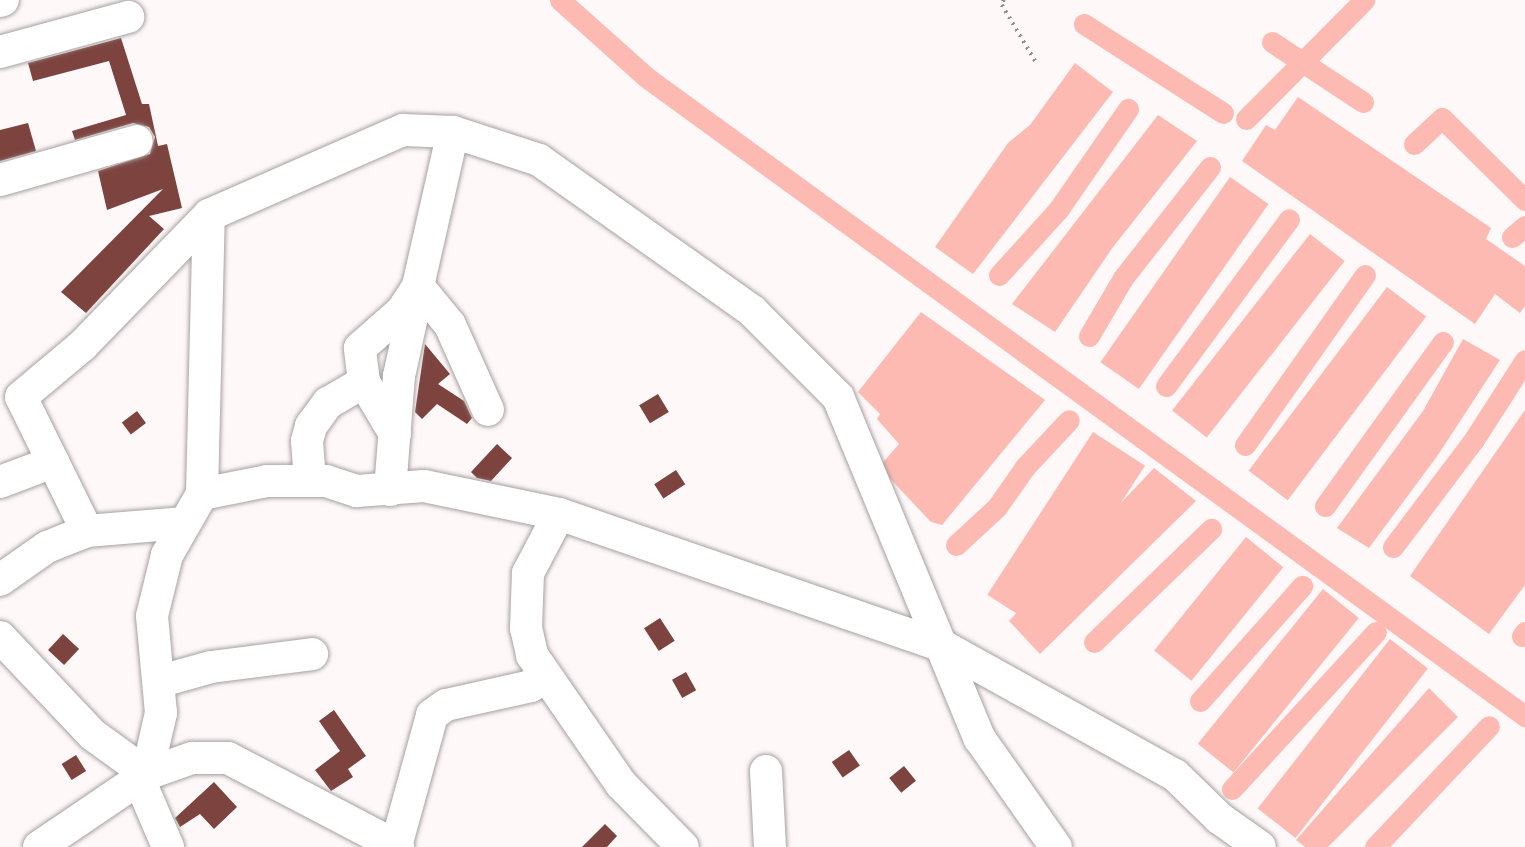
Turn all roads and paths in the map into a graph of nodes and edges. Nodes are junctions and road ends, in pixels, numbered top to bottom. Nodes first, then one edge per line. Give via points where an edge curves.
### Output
1 (1004, 0) edge
2 (128, 17) dead end
3 (0, 52) edge
4 (1037, 64) dead end
5 (453, 132) junction
6 (137, 141) dead end
7 (0, 180) edge
8 (209, 215) junction
9 (418, 286) junction
10 (364, 382) junction
11 (488, 410) dead end
12 (395, 434) junction
13 (54, 462) junction
14 (310, 481) junction
15 (0, 482) edge
16 (390, 491) junction
17 (202, 494) junction
18 (559, 514) junction
19 (185, 523) junction
20 (87, 531) junction
21 (0, 580) edge
22 (0, 637) edge
23 (943, 646) junction
24 (312, 654) dead end
25 (543, 674) junction
26 (161, 681) junction
27 (766, 771) dead end
28 (143, 777) junction
29 (39, 847) edge
30 (168, 847) edge
31 (397, 847) edge
32 (683, 847) edge
33 (770, 847) edge
34 (1056, 847) edge
35 (1260, 847) edge

1 - 4 path via 1002,5
2 - 3 street
5 - 8 street via 402,130
5 - 9 street
5 - 23 street via 539,160 752,311 838,397
6 - 7 street
8 - 13 street via 83,345 22,397
8 - 17 street
9 - 10 street via 402,311 360,348
9 - 11 street via 450,325
9 - 12 street via 399,376
10 - 12 street
10 - 14 street via 328,403 311,426 307,441
12 - 16 street
13 - 15 street
13 - 20 street
14 - 16 street via 357,491
14 - 17 street via 267,481
16 - 18 street via 424,486
17 - 19 street
18 - 23 street
18 - 25 street via 528,573 526,628 532,655
19 - 20 street
19 - 26 street via 167,555 152,616
20 - 21 street via 47,547
22 - 28 street via 93,735
23 - 34 street via 980,739
23 - 35 street via 1175,775 1219,818
24 - 26 street via 211,667
25 - 31 street via 531,686 446,705 432,715
25 - 32 street via 621,784
26 - 28 street via 162,713
27 - 33 street
28 - 29 street
28 - 30 street
28 - 31 street via 192,758 228,758

